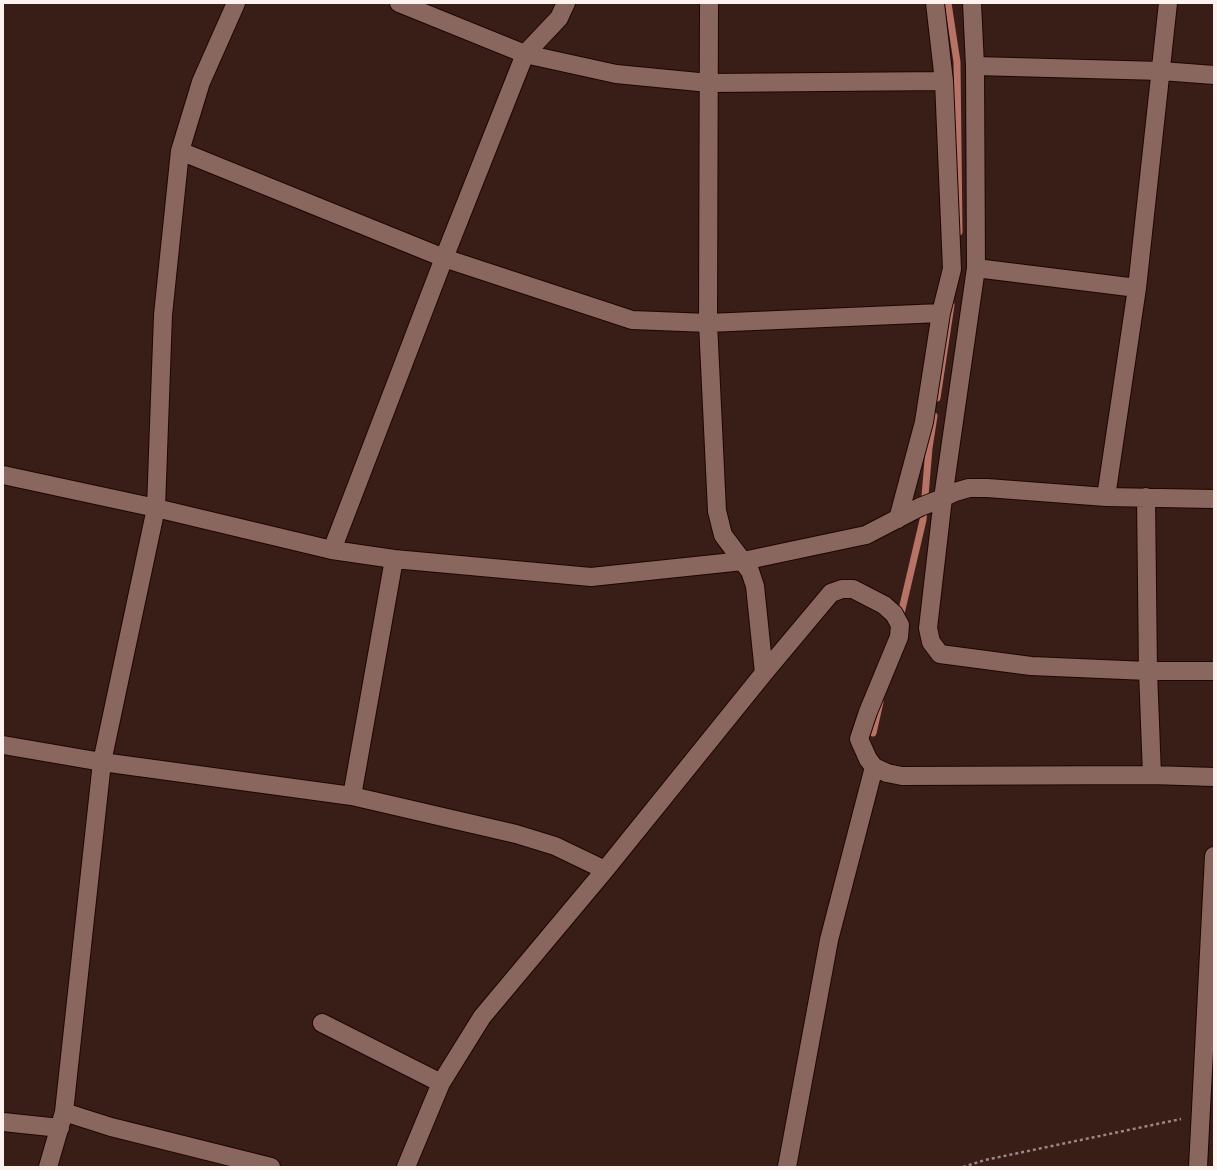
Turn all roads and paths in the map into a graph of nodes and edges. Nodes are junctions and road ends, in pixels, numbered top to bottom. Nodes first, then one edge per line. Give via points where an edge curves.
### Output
1 (236, 3) edge
2 (399, 3) edge
3 (566, 3) edge
4 (709, 3) edge
5 (935, 3) edge
6 (972, 3) edge
7 (1168, 3) edge
8 (525, 54) junction
9 (975, 66) junction
10 (1161, 71) junction
11 (1214, 75) edge
12 (944, 80) junction
13 (709, 84) junction
14 (180, 151) junction
15 (444, 258) junction
16 (976, 268) junction
17 (1137, 288) junction
18 (941, 312) junction
19 (708, 323) junction
20 (3, 475) edge
21 (1106, 497) junction
22 (1146, 497) junction
23 (1214, 498) edge
24 (941, 499) junction
25 (156, 508) junction
26 (898, 519) junction
27 (332, 550) junction
28 (394, 559) junction
29 (743, 561) junction
30 (1148, 671) junction
31 (1214, 671) edge
32 (764, 673) junction
33 (3, 745) edge
34 (102, 762) junction
35 (874, 767) junction
36 (1152, 775) junction
37 (1214, 777) edge
38 (352, 796) junction
39 (1214, 856) edge
40 (605, 870) junction
41 (322, 1023) dead end
42 (441, 1083) junction
43 (1201, 1115) junction
44 (62, 1120) junction
45 (3, 1122) edge
46 (48, 1167) edge
47 (271, 1167) edge
48 (406, 1167) edge
49 (787, 1167) edge
50 (963, 1167) edge
51 (1198, 1167) edge

1 - 14 street via 201,82
2 - 8 street
3 - 8 street via 558,18
4 - 13 street
5 - 12 street
6 - 9 street
7 - 10 street
8 - 13 street via 616,74
8 - 15 street
9 - 10 street
9 - 16 street
10 - 11 street
10 - 17 street
12 - 13 street
12 - 18 street via 952,269
13 - 19 street
14 - 15 street
14 - 25 street via 163,315
15 - 19 street via 632,320
15 - 27 street
16 - 17 street
16 - 24 street
17 - 21 street
18 - 19 street
18 - 26 street via 924,422
19 - 29 street via 717,511 723,535
20 - 25 street
21 - 22 street
21 - 24 street via 969,488
22 - 23 street
22 - 30 street
24 - 26 street
24 - 30 street via 928,628 931,642 940,654 1031,666
25 - 27 street
25 - 34 street
26 - 29 street via 866,535
27 - 28 street
28 - 29 street via 591,577
28 - 38 street
29 - 32 street via 750,571 754,586
30 - 31 street
30 - 36 street
32 - 35 street via 831,593 853,589 884,605 894,614 900,625 899,637 859,739
32 - 40 street
33 - 34 street
34 - 38 street
34 - 44 street
35 - 36 street via 902,776
35 - 49 street via 829,940
36 - 37 street
38 - 40 street via 516,834 555,846
39 - 43 street
40 - 42 street via 482,1017
41 - 42 street
42 - 48 street
43 - 50 path via 985,1160
43 - 51 street
44 - 45 street
44 - 46 street
44 - 47 street via 111,1127

